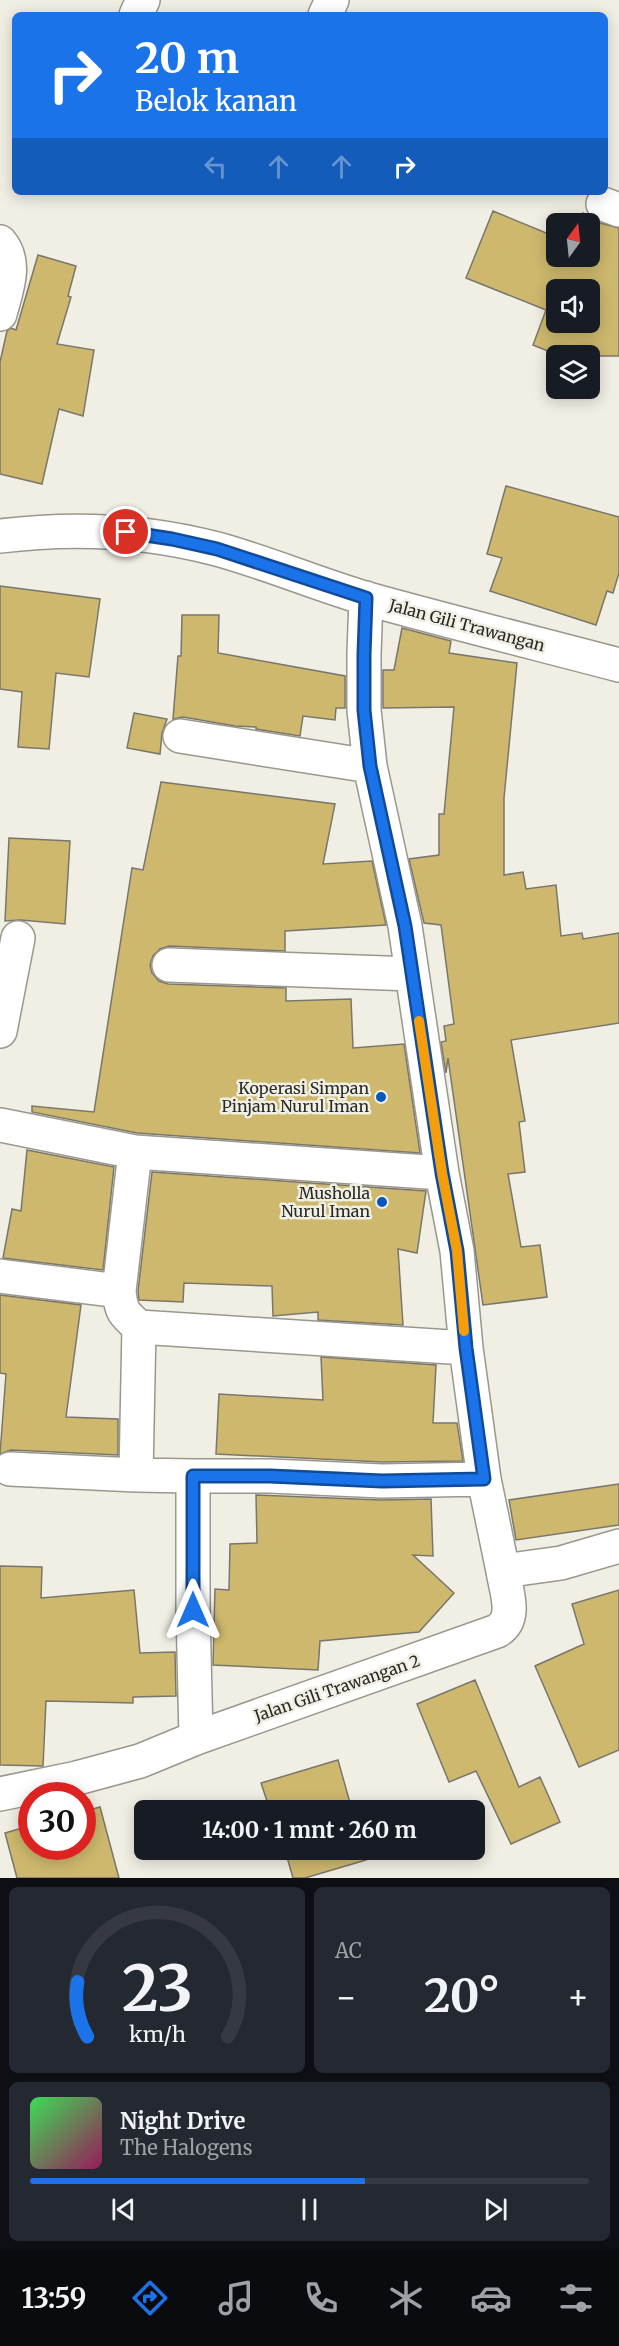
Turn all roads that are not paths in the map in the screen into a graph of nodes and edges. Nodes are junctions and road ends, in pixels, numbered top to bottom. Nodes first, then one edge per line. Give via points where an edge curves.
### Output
1 (0, 242) edge
2 (0, 314) edge
3 (0, 536) edge
4 (366, 598) junction
5 (619, 665) edge
6 (180, 735) dead end
7 (370, 766) junction
8 (18, 938) dead end
9 (169, 965) dead end
10 (412, 974) junction
11 (0, 1030) edge
12 (0, 1125) edge
13 (135, 1152) junction
14 (442, 1173) junction
15 (0, 1276) edge
16 (119, 1292) junction
17 (140, 1327) junction
18 (466, 1348) junction
19 (10, 1469) dead end
20 (136, 1475) junction
21 (193, 1476) junction
22 (484, 1479) junction
23 (619, 1546) edge
24 (503, 1571) junction
25 (196, 1738) junction
26 (0, 1794) edge

1 - 2 street via 8,252 10,278
3 - 4 street, Jalan Gili Trawangan via 78,530 172,539 217,549
4 - 5 street, Jalan Gili Trawangan
4 - 7 street, Jalan Gili Trawangan 2 via 364,710
6 - 7 street
7 - 10 street, Jalan Gili Trawangan 2
8 - 11 street
9 - 10 street
10 - 14 street, Jalan Gili Trawangan 2
12 - 13 street
13 - 14 street
13 - 16 street
14 - 18 street, Jalan Gili Trawangan 2 via 457,1251
15 - 16 street
16 - 17 street via 124,1314
17 - 18 street
17 - 20 street
18 - 22 street, Jalan Gili Trawangan 2
19 - 20 street
20 - 21 street
21 - 22 street via 382,1481
21 - 25 street
22 - 24 street, Jalan Gili Trawangan 2
23 - 24 street via 561,1563
24 - 25 street, Jalan Gili Trawangan 2 via 510,1616 503,1628
25 - 26 street, Jalan Gili Trawangan 2 via 140,1761

